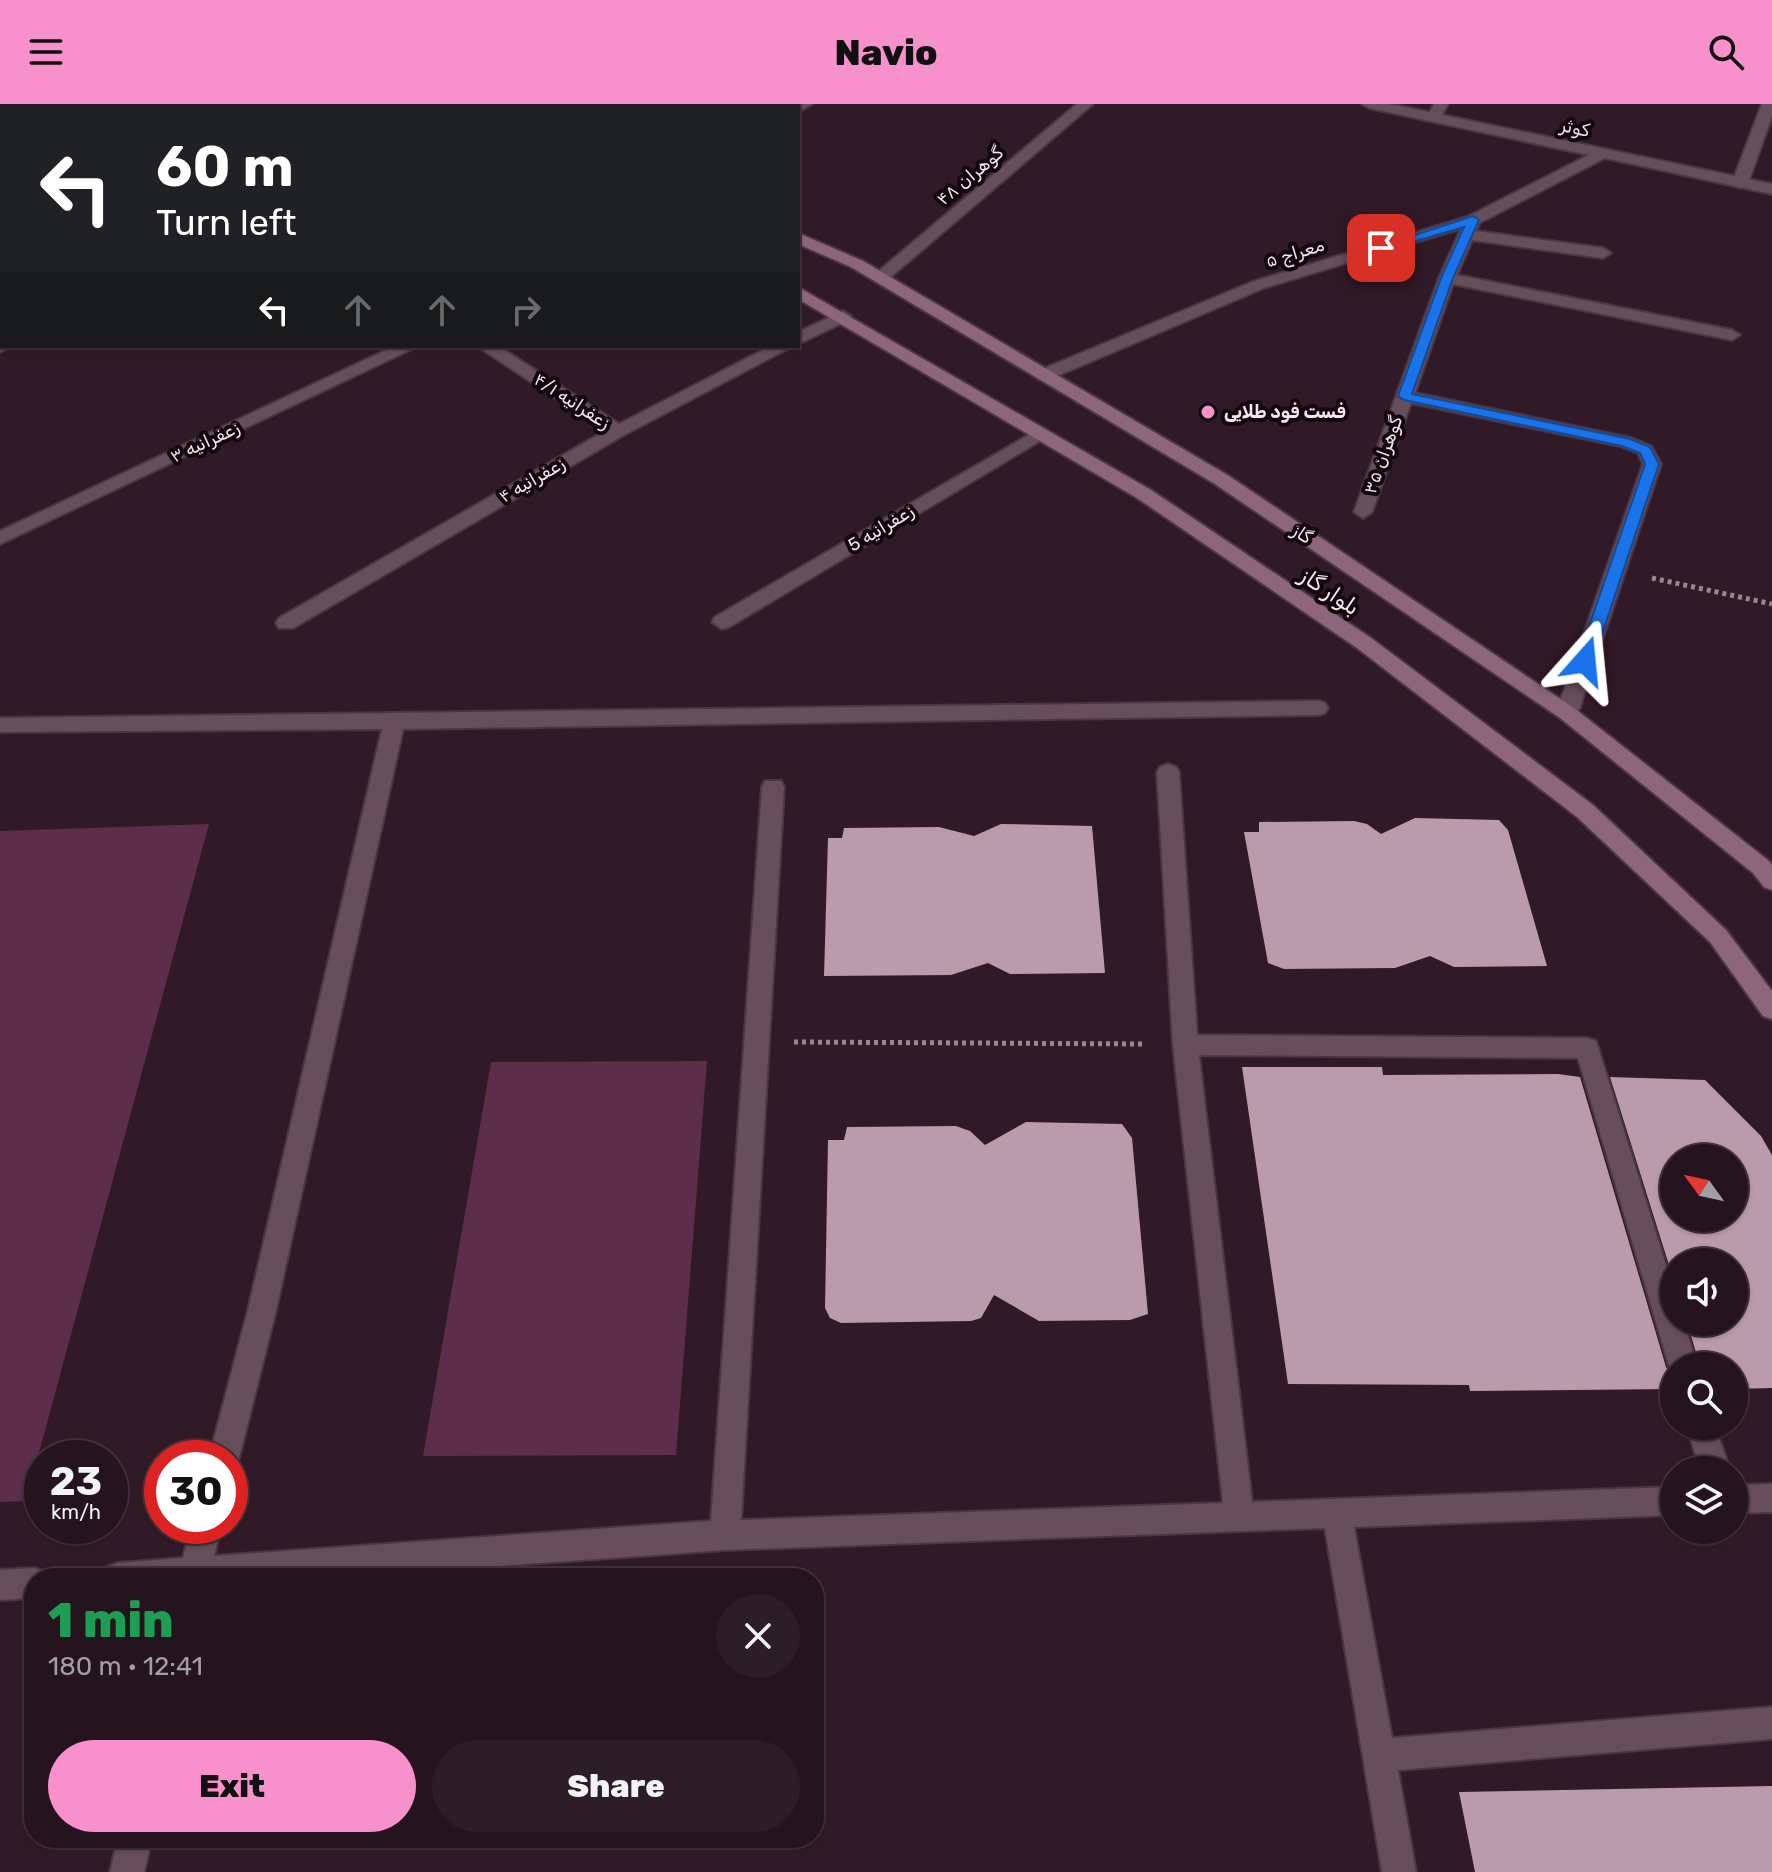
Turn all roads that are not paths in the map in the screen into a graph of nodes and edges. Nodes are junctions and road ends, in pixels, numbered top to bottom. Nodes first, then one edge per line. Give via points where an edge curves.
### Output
1 (1086, 104) edge
2 (1369, 104) edge
3 (1769, 104) edge
4 (1438, 110) edge
5 (1602, 154) junction
6 (1740, 183) junction
7 (1772, 189) edge
8 (1470, 227) junction
9 (800, 239) edge
10 (1603, 253) dead end
11 (880, 278) junction
12 (1447, 278) junction
13 (800, 293) edge
14 (843, 316) junction
15 (1732, 335) dead end
16 (800, 338) edge
17 (405, 348) edge
18 (489, 348) edge
19 (780, 348) edge
20 (1044, 375) junction
21 (1404, 396) junction
22 (618, 431) junction
23 (1039, 434) junction
24 (1363, 512) dead end
25 (0, 538) edge
26 (722, 622) dead end
27 (286, 623) dead end
28 (1318, 708) dead end
29 (1567, 713) junction
30 (394, 722) junction
31 (0, 725) edge
32 (1168, 772) dead end
33 (773, 787) dead end
34 (1772, 881) edge
35 (1772, 1009) edge
36 (1185, 1045) junction
37 (1679, 1352) edge
38 (229, 1440) edge
39 (1772, 1498) edge
40 (1748, 1499) edge
41 (1660, 1501) edge
42 (1337, 1513) junction
43 (1239, 1516) junction
44 (725, 1535) junction
45 (202, 1544) edge
46 (196, 1568) edge
47 (298, 1568) edge
48 (24, 1584) edge
49 (0, 1585) edge
50 (1772, 1723) edge
51 (1379, 1755) junction
52 (133, 1848) edge
53 (127, 1872) edge
54 (1399, 1872) edge

1 - 11 street, گوهران ۴۸
2 - 4 street, کوثر
3 - 6 street
4 - 5 street, کوثر
5 - 6 street, کوثر
5 - 8 street, معراج ۵
6 - 7 street, کوثر
8 - 10 street
8 - 12 street, گوهران ۳۵
8 - 20 street, معراج ۵ via 1258,285
9 - 11 main road, گاز
11 - 20 main road, گاز
12 - 15 street
12 - 21 street, گوهران ۳۵
13 - 14 main road, بلوار گاز
14 - 16 street
14 - 23 main road, بلوار گاز
17 - 25 street, زعفرانیه ۳
18 - 22 street, زعفرانیه ۴/۱
19 - 22 street, زعفرانیه ۴
20 - 29 main road, گاز via 1222,480
21 - 24 street, گوهران ۳۵
21 - 29 street via 1645,450 1652,464
22 - 27 street, زعفرانیه ۴
23 - 26 street, 5 زعفرانیه
23 - 35 main road, بلوار گاز via 1144,494 1364,643 1585,811 1718,936
28 - 30 street
29 - 34 main road, گاز
30 - 31 street
30 - 38 street
32 - 36 street
33 - 44 street
36 - 37 street via 1587,1048
36 - 43 street
39 - 40 street
41 - 42 street
42 - 43 street
42 - 51 street
43 - 44 street
44 - 47 street
45 - 46 street
48 - 49 street
50 - 51 street
51 - 54 street
52 - 53 street

